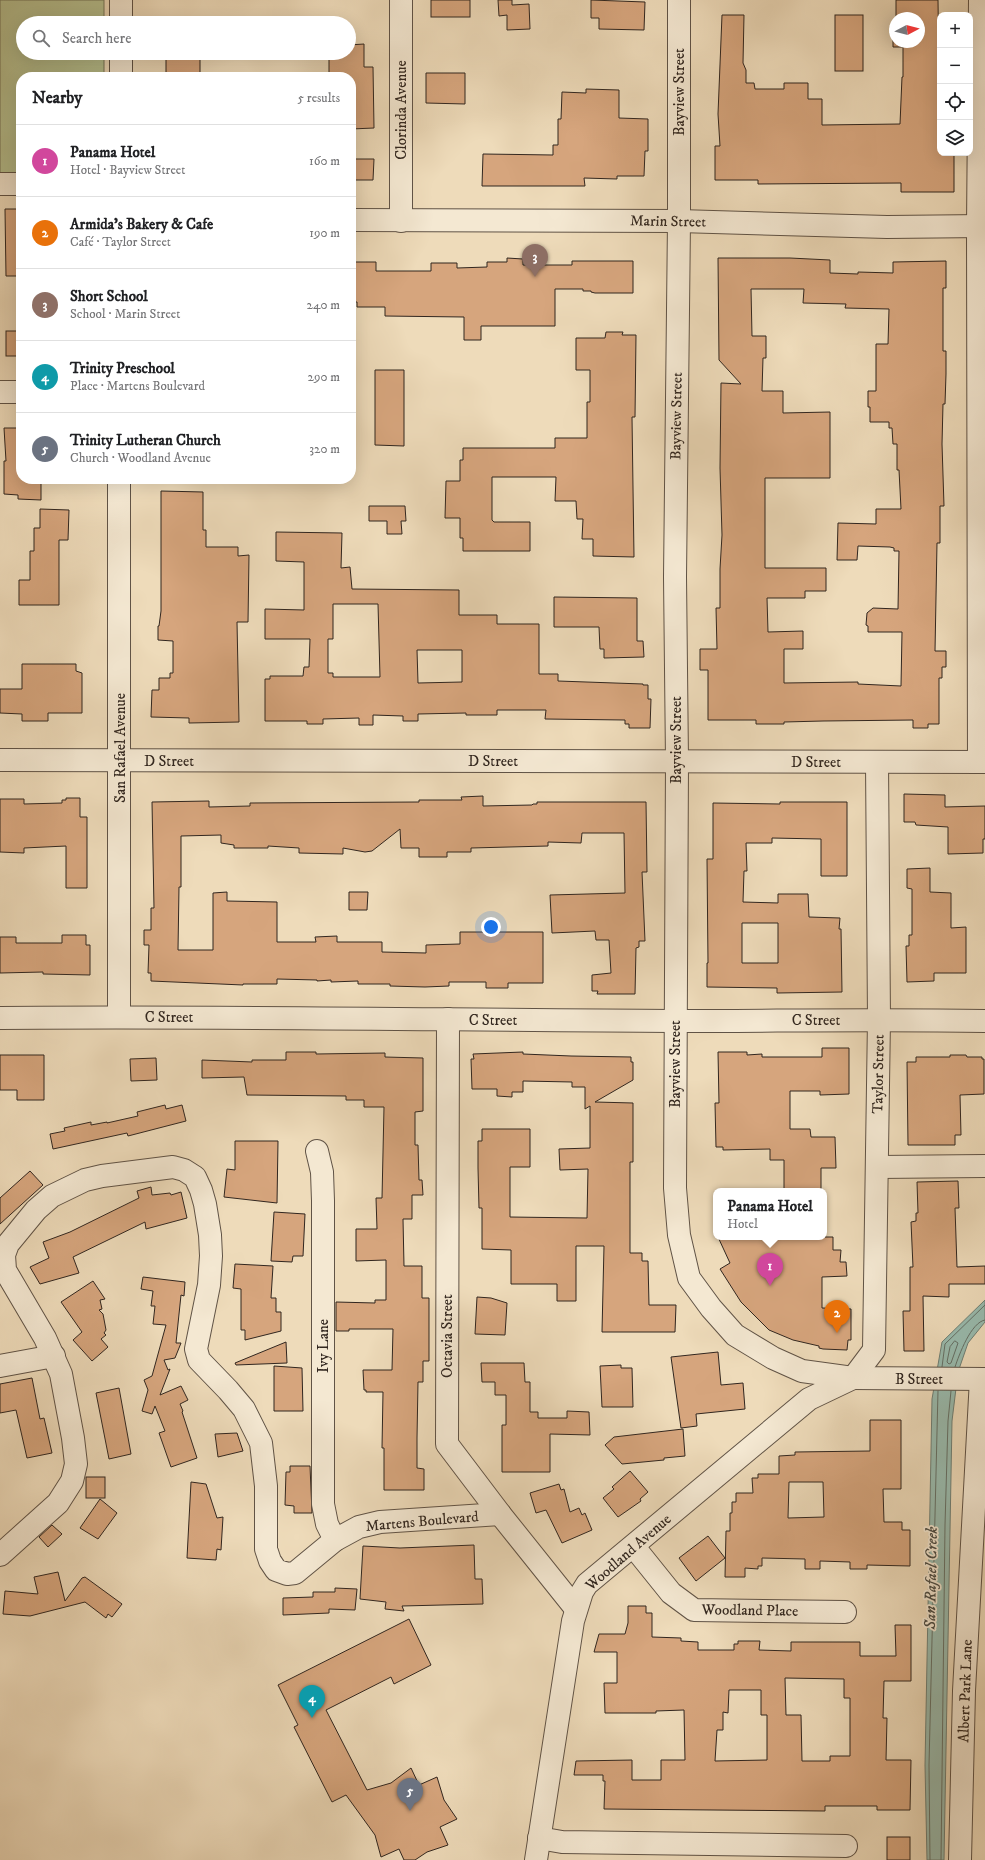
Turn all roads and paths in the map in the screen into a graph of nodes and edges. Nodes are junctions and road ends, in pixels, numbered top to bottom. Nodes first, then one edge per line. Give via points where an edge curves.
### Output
1 (121, 0) edge
2 (401, 0) edge
3 (679, 0) edge
4 (980, 0) edge
5 (121, 16) edge
6 (121, 60) edge
7 (121, 72) edge
8 (0, 184) edge
9 (16, 184) edge
10 (356, 220) edge
11 (401, 221) junction
12 (679, 221) junction
13 (982, 226) edge
14 (0, 392) edge
15 (16, 392) edge
16 (120, 484) edge
17 (0, 760) edge
18 (120, 761) junction
19 (676, 761) junction
20 (877, 762) junction
21 (982, 762) edge
22 (119, 1017) junction
23 (0, 1018) edge
24 (448, 1019) junction
25 (879, 1019) junction
26 (985, 1020) edge
27 (675, 1021) junction
28 (317, 1151) dead end
29 (985, 1166) edge
30 (878, 1167) junction
31 (54, 1356) junction
32 (0, 1366) edge
33 (852, 1378) junction
34 (983, 1379) edge
35 (500, 1514) junction
36 (335, 1540) junction
37 (634, 1547) junction
38 (0, 1555) edge
39 (576, 1609) junction
40 (845, 1612) dead end
41 (539, 1838) junction
42 (846, 1846) dead end
43 (536, 1860) edge
44 (960, 1860) edge

1 - 5 street
2 - 11 street, Clorinda Avenue
3 - 12 street, Bayview Street
4 - 13 street
6 - 7 street
8 - 9 street
10 - 11 street, Marin Street
11 - 12 street, Marin Street
12 - 13 street, Marin Street via 887,227
12 - 19 street, Bayview Street via 675,577
13 - 21 street
14 - 15 street
16 - 18 street, San Rafael Avenue
17 - 18 street, D Street
18 - 19 street, D Street
18 - 22 street, San Rafael Avenue
19 - 20 street, D Street
19 - 27 street, Bayview Street
20 - 21 street, D Street
20 - 25 street, Taylor Street
22 - 23 street, C Street
22 - 24 street, C Street
24 - 27 street, C Street
24 - 35 street, Octavia Street via 447,1444
25 - 26 street, C Street
25 - 27 street, C Street
25 - 30 street, Taylor Street
27 - 33 street, Bayview Street via 676,1188 679,1235 689,1278 711,1308 736,1335 773,1358 802,1371
28 - 36 street, Ivy Lane via 322,1172 323,1201 323,1504 327,1524
29 - 30 street
30 - 33 street, Taylor Street via 874,1350
31 - 32 street
31 - 36 street, Martens Boulevard via 5,1270 4,1256 8,1244 36,1210 52,1196 85,1180 173,1167 184,1170 194,1178 201,1190 210,1235 209,1285 196,1350 199,1360 244,1409 261,1443 266,1486 266,1549 270,1561 276,1570 287,1574 295,1573
31 - 38 street, Martens Boulevard via 62,1381 73,1438 76,1464 72,1481 58,1503
33 - 34 street, B Street
33 - 37 street, Woodland Avenue via 809,1399
34 - 44 street, Albert Park Lane via 964,1691
35 - 36 street, Martens Boulevard via 380,1522 359,1527
35 - 39 street, Octavia Street
37 - 39 street, Woodland Avenue via 587,1584
37 - 40 street, Woodland Place via 671,1594 694,1610
39 - 41 street, Woodland Avenue
41 - 42 street via 562,1842
41 - 43 street, Woodland Avenue

